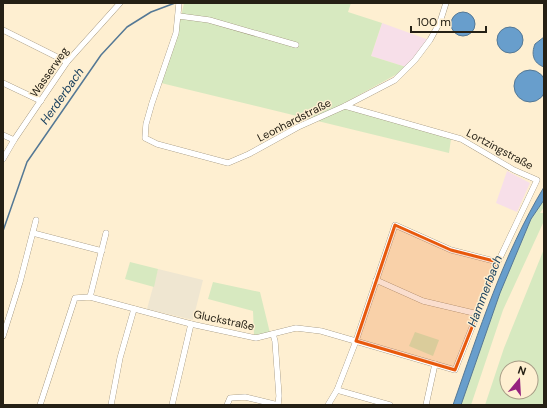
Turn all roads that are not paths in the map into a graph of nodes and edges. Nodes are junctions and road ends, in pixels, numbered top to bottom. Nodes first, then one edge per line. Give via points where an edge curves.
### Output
1 (120, 3) edge
2 (446, 3) edge
3 (179, 5) edge
4 (178, 16) junction
5 (3, 30) edge
6 (296, 45) dead end
7 (67, 62) junction
8 (3, 83) edge
9 (41, 101) junction
10 (345, 106) junction
11 (3, 135) edge
12 (14, 140) junction
13 (3, 159) edge
14 (36, 220) dead end
15 (33, 233) junction
16 (106, 233) dead end
17 (102, 251) junction
18 (498, 262) junction
19 (376, 280) junction
20 (90, 297) junction
21 (134, 309) junction
22 (478, 314) junction
23 (191, 324) junction
24 (273, 334) junction
25 (3, 336) edge
26 (356, 341) junction
27 (435, 364) junction
28 (455, 370) joint
29 (337, 390) junction
30 (40, 405) edge
31 (111, 405) edge
32 (172, 405) edge
33 (227, 405) edge
34 (278, 405) edge
35 (328, 405) edge
36 (390, 405) edge
37 (426, 405) edge

1 - 7 street, Wasserweg
2 - 10 street, Leonhardstraße via 440,22 430,40 404,72 395,80
3 - 4 street
4 - 6 street via 209,20
4 - 10 street, Leonhardstraße via 176,33 146,124 145,138 157,144 228,163
5 - 7 street
7 - 9 street, Wasserweg
8 - 9 street
9 - 12 street, Wasserweg
10 - 18 street, Lortzingstraße via 461,139 514,170 537,180
11 - 12 street
12 - 13 street, Wasserweg
14 - 15 street
15 - 17 street
15 - 25 street
16 - 17 street
17 - 20 street
18 - 19 street via 451,250 395,225
18 - 22 street, Lortzingstraße
19 - 22 street via 423,301
19 - 26 street
20 - 21 street, Gluckstraße
20 - 30 street via 75,298
21 - 23 street, Gluckstraße
21 - 31 street via 120,358
22 - 28 street, Lortzingstraße
23 - 24 street, Gluckstraße via 256,338
23 - 32 street
24 - 26 street, Gluckstraße via 296,328 321,331
24 - 34 street
26 - 27 street, Gluckstraße
26 - 29 street
27 - 28 street, Gluckstraße
27 - 37 street
29 - 35 street
29 - 36 street
33 - 34 street via 230,398 245,397

